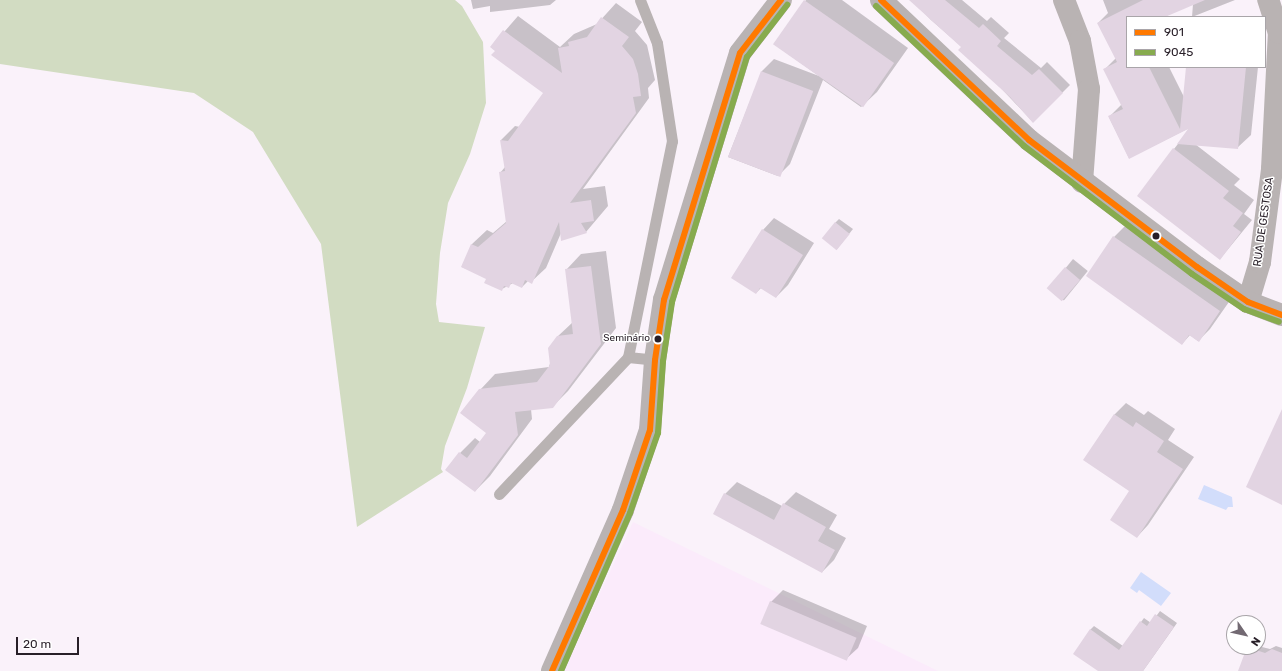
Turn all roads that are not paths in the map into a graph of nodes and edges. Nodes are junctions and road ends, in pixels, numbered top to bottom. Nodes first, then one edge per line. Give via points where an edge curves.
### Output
1 (640, 0) edge
2 (781, 0) edge
3 (881, 0) edge
4 (1064, 0) edge
5 (1268, 0) edge
6 (1082, 182) junction
7 (1248, 302) junction
8 (1282, 315) edge
9 (628, 357) junction
10 (655, 360) junction
11 (499, 494) dead end
12 (552, 671) edge

1 - 9 lane via 657,43 672,141
2 - 10 street via 740,53 664,300
3 - 6 street via 1029,140
4 - 6 street via 1080,41 1089,89
5 - 7 street, RUA DE GESTOSA via 1279,34 1272,169 1260,262
6 - 7 street
7 - 8 street
9 - 10 lane
9 - 11 lane
10 - 12 street via 650,430 623,510

